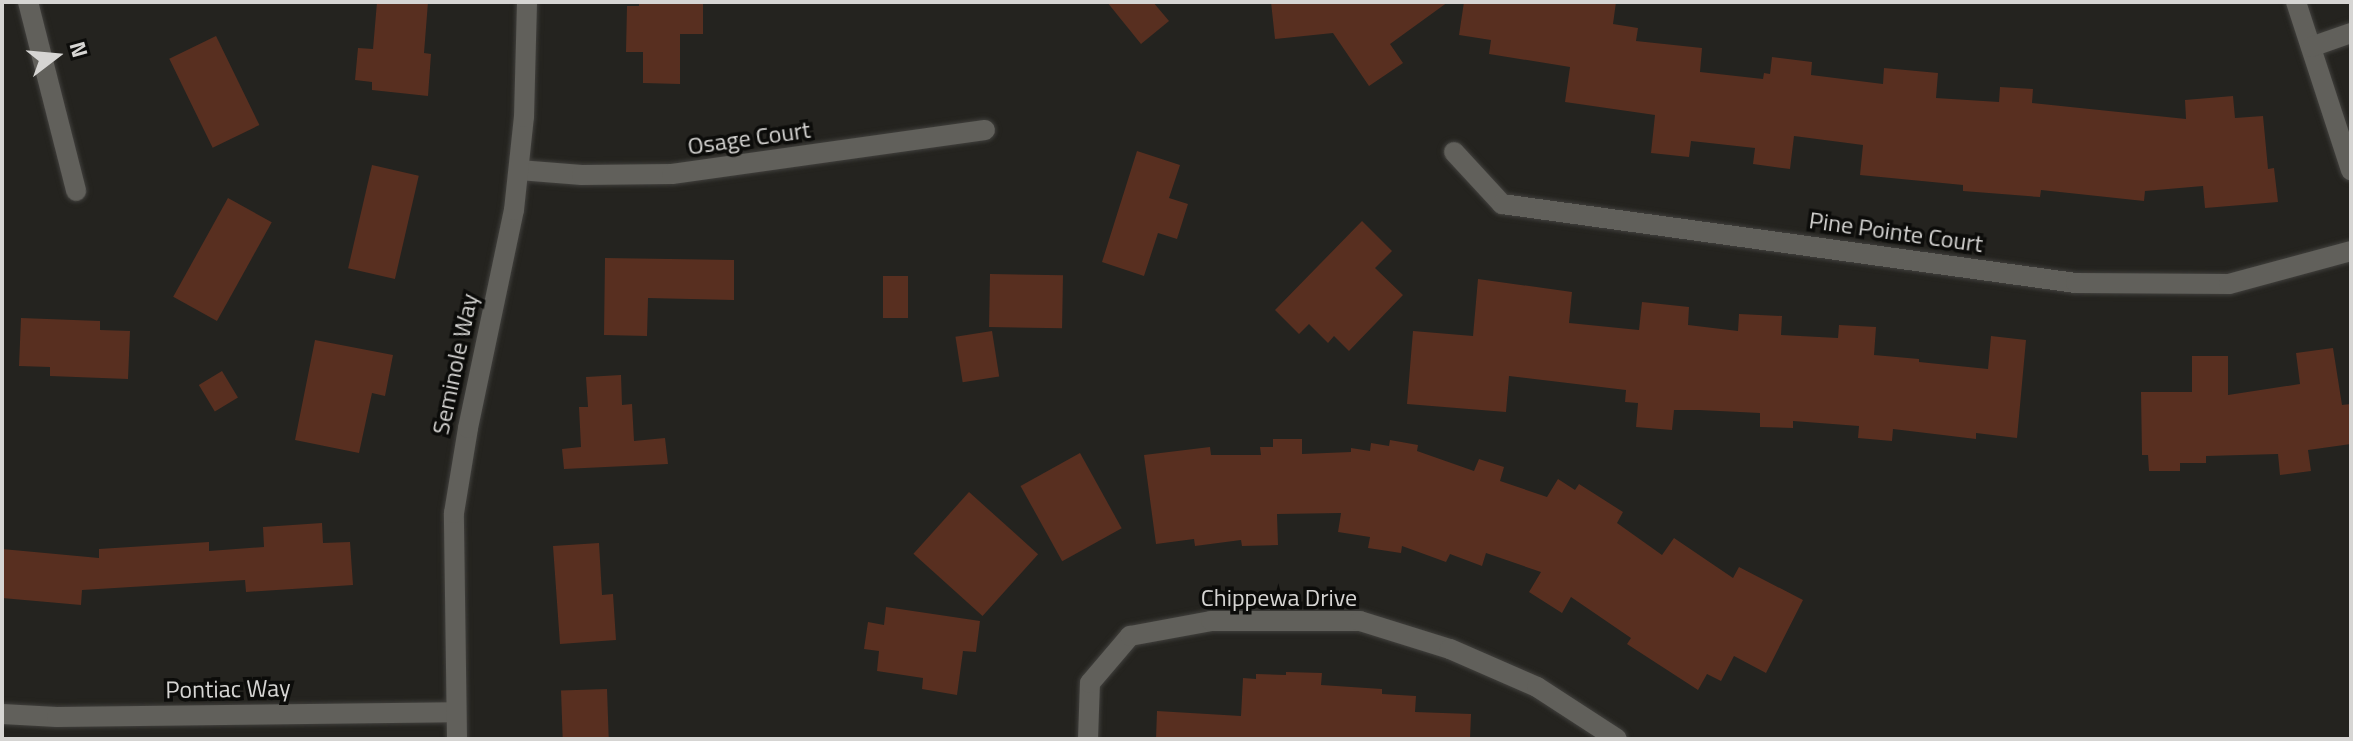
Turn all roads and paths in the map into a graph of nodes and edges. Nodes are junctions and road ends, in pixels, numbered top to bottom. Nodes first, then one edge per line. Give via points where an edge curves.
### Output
1 (28, 2) edge
2 (527, 2) edge
3 (2300, 3) edge
4 (2351, 33) edge
5 (2311, 47) junction
6 (985, 130) dead end
7 (1454, 152) dead end
8 (519, 170) junction
9 (2351, 170) edge
10 (76, 191) dead end
11 (2351, 251) edge
12 (454, 712) junction
13 (2, 714) edge
14 (457, 739) edge
15 (1088, 739) edge
16 (1617, 739) edge

1 - 10 street
2 - 8 street, Seminole Way
3 - 5 street
4 - 5 street
5 - 9 street
6 - 8 street, Osage Court via 672,174
7 - 11 street, Pine Pointe Court via 1502,204 2076,283 2229,284
8 - 12 street, Seminole Way via 454,513
12 - 13 street, Pontiac Way
12 - 14 street, Seminole Way
15 - 16 street, Chippewa Drive via 1090,683 1130,636 1211,621 1360,621 1537,687

